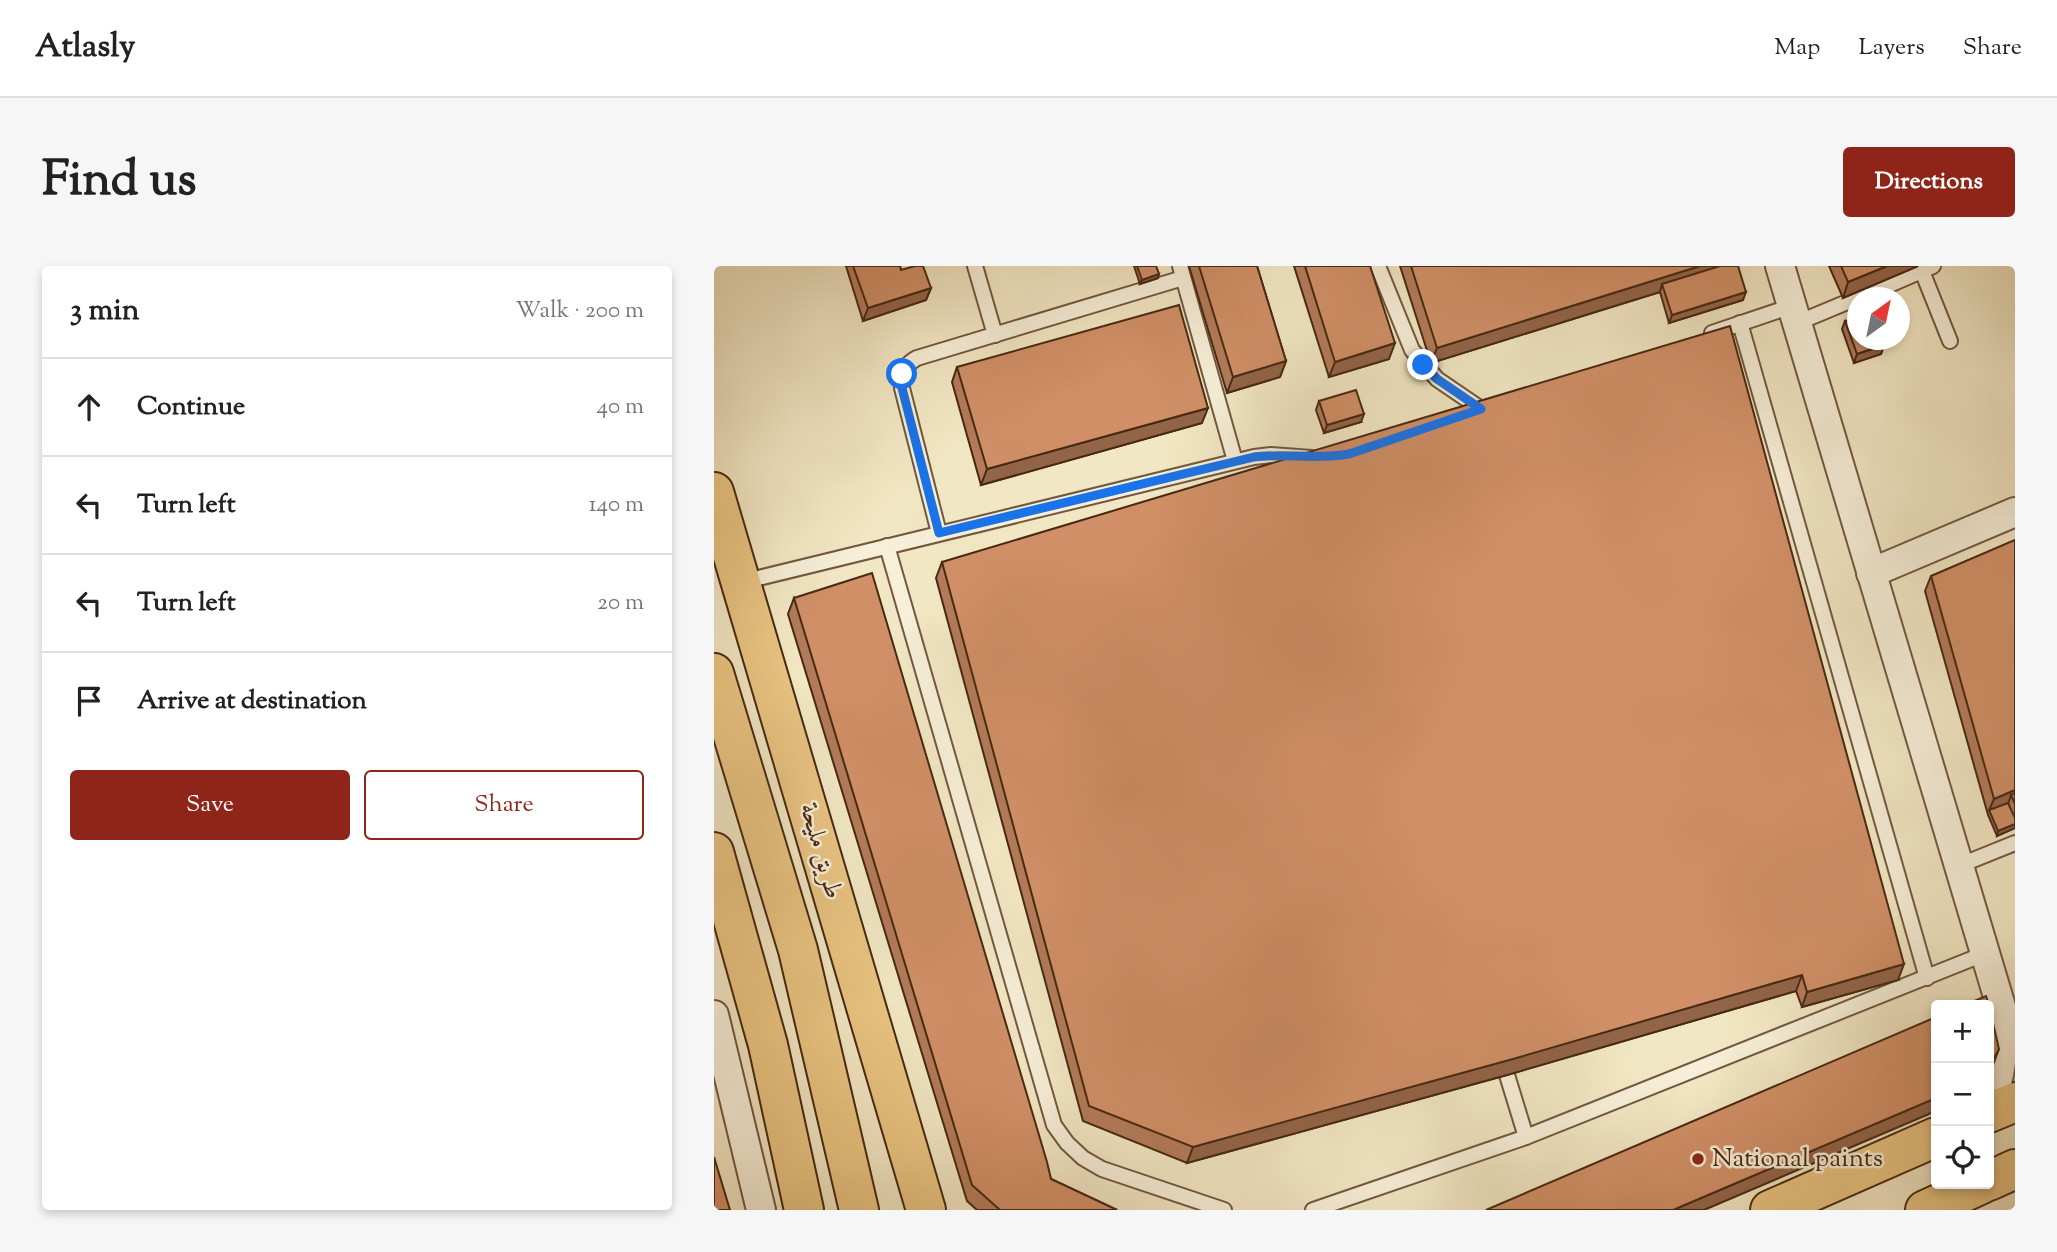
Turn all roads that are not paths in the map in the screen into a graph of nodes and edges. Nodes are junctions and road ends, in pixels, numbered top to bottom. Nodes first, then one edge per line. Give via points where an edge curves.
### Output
1 (975, 266) edge
2 (1378, 266) edge
3 (1780, 266) edge
4 (1928, 268) edge
5 (1182, 272) edge
6 (1884, 287) edge
7 (1847, 301) edge
8 (1794, 315) junction
9 (1740, 323) junction
10 (995, 335) junction
11 (1701, 336) edge
12 (1950, 341) dead end
13 (1481, 409) edge
14 (1323, 458) edge
15 (1235, 461) junction
16 (714, 492) edge
17 (2015, 512) edge
18 (939, 533) junction
19 (887, 546) junction
20 (1871, 573) junction
21 (741, 582) junction
22 (714, 673) edge
23 (2015, 843) edge
24 (714, 852) edge
25 (1958, 866) junction
26 (1984, 954) junction
27 (1927, 978) junction
28 (714, 1016) edge
29 (2008, 1021) edge
30 (718, 1051) edge
31 (1507, 1075) edge
32 (1994, 1096) edge
33 (2015, 1101) edge
34 (1994, 1111) edge
35 (1526, 1137) junction
36 (1931, 1139) edge
37 (2015, 1169) edge
38 (1994, 1179) edge
39 (1971, 1189) edge
40 (801, 1193) edge
41 (761, 1210) edge
42 (859, 1210) edge
43 (926, 1210) edge
44 (1224, 1210) edge
45 (1313, 1210) edge
46 (1770, 1210) edge
47 (1925, 1210) edge

1 - 10 lane
2 - 13 lane via 1412,350 1437,379
3 - 8 street
4 - 6 lane
4 - 12 lane
5 - 10 lane
5 - 15 lane
7 - 8 lane
8 - 9 lane
8 - 20 street
9 - 11 lane
9 - 27 lane
10 - 18 lane via 917,358 902,374
14 - 15 lane via 1271,455
15 - 18 lane
16 - 21 main road, طريق مليحة
17 - 20 street
18 - 19 lane
19 - 21 lane
19 - 44 lane via 1054,1125 1083,1158 1102,1169
20 - 25 street
21 - 43 main road, طريق مليحة
22 - 42 main road via 797,950
23 - 25 lane
24 - 40 main road via 768,1045
25 - 26 street
26 - 27 lane
26 - 29 street
27 - 35 lane
28 - 30 street
29 - 32 street
30 - 41 street
31 - 35 lane
33 - 34 main road
35 - 45 lane
36 - 46 main road
37 - 38 main road
39 - 47 main road

